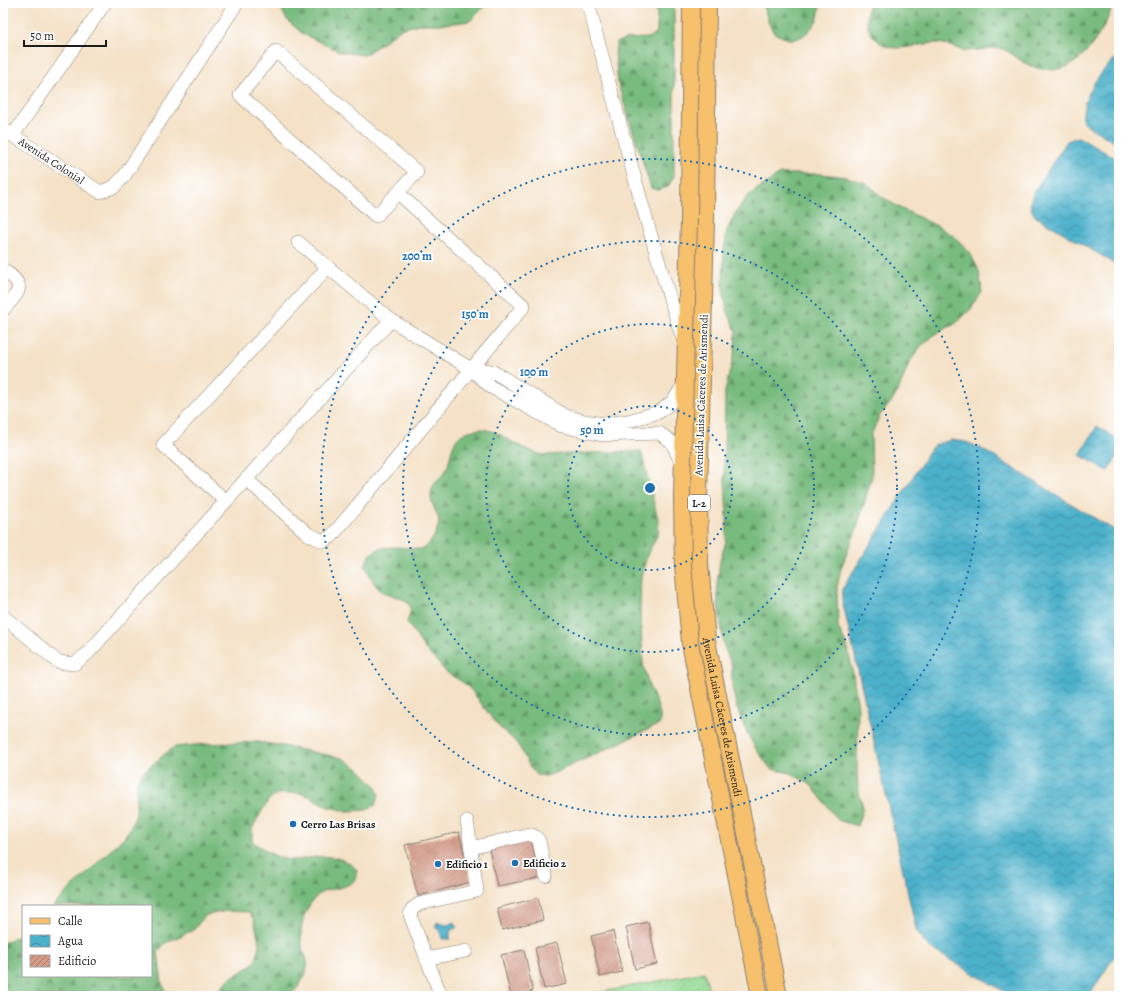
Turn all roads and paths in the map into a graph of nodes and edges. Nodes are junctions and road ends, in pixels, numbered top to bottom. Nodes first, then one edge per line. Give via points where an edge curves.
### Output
1 (106, 3) edge
2 (238, 3) edge
3 (588, 3) edge
4 (691, 3) edge
5 (708, 3) edge
6 (8, 132) edge
7 (398, 193) junction
8 (298, 242) dead end
9 (328, 267) junction
10 (3, 270) edge
11 (3, 310) edge
12 (391, 320) junction
13 (686, 348) junction
14 (471, 369) junction
15 (685, 383) junction
16 (513, 384) junction
17 (505, 395) junction
18 (583, 426) junction
19 (682, 467) junction
20 (246, 479) junction
21 (226, 501) junction
22 (3, 616) edge
23 (467, 821) dead end
24 (471, 848) junction
25 (546, 876) dead end
26 (466, 951) dead end
27 (426, 959) junction
28 (441, 996) edge
29 (760, 996) edge
30 (778, 996) edge

1 - 6 street
2 - 6 street, Avenida Colonial via 125,175 114,187 100,192
3 - 13 street, L-2 via 636,184
4 - 13 main road, Avenida Luisa Cáceres de Arismendi / L-2
5 - 30 main road, Avenida Luisa Cáceres de Arismendi / L-2 via 699,495 702,593 706,641
7 - 7 street via 417,172 276,51 240,95 376,216
7 - 14 street via 524,306
8 - 9 street
9 - 12 street
9 - 21 street via 164,445
10 - 11 street via 19,285 17,294
12 - 14 street
12 - 20 street
13 - 15 main road, Avenida Luisa Cáceres de Arismendi / L-2
14 - 16 street via 492,371
14 - 17 street via 491,387
14 - 20 street via 331,537 323,541 308,534
15 - 18 street via 673,401 659,412 628,421
15 - 19 main road, Avenida Luisa Cáceres de Arismendi / L-2
16 - 17 street
16 - 18 street
17 - 18 street via 562,426
18 - 19 street via 602,435 659,433 672,442
19 - 29 main road, Avenida Luisa Cáceres de Arismendi / L-2 via 683,565 690,643
20 - 21 street
21 - 22 street via 87,654 74,664 58,662
23 - 24 street
24 - 25 street via 529,834 539,841
24 - 27 street via 477,891 418,904 412,909 410,915
26 - 27 street
27 - 28 street

